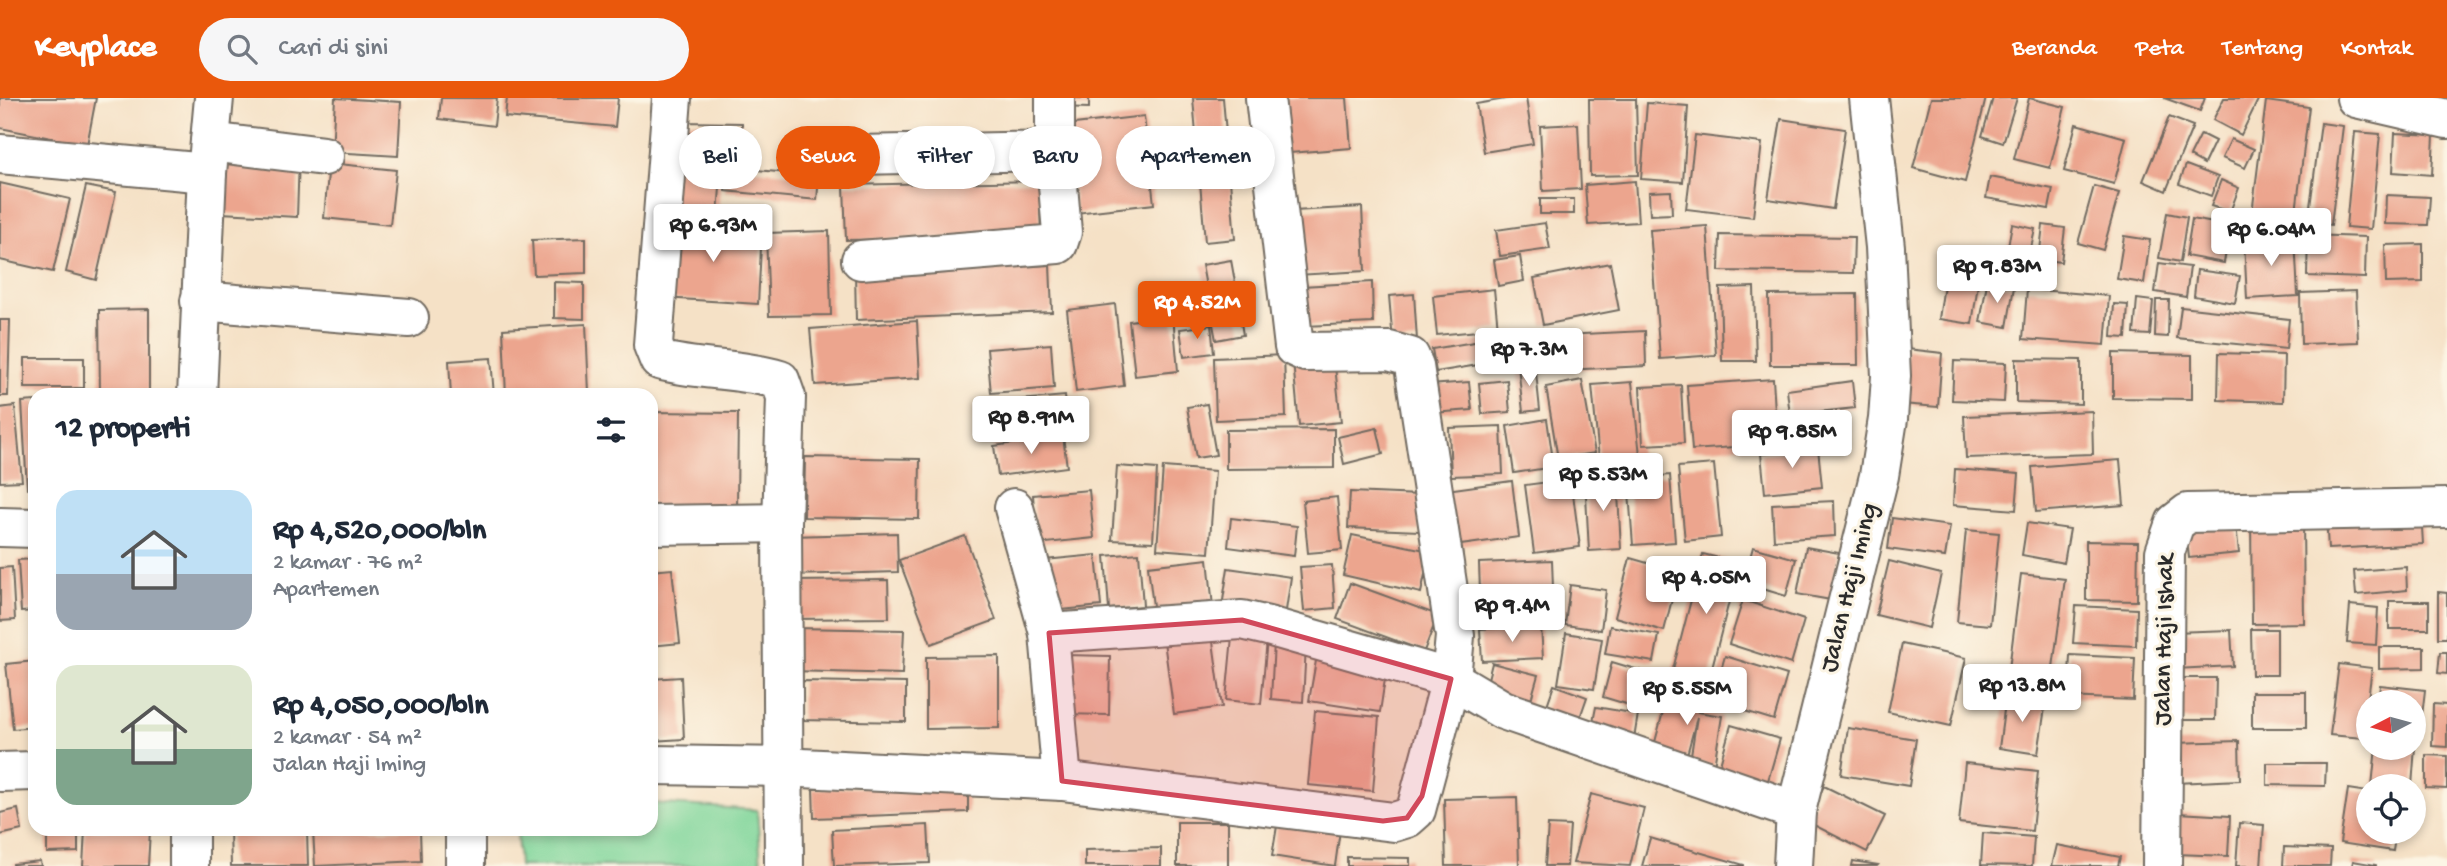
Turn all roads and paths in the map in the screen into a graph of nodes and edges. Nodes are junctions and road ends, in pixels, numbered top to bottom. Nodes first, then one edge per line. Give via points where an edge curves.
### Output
1 (214, 98) edge
2 (672, 98) edge
3 (1055, 98) edge
4 (1265, 98) edge
5 (1869, 98) edge
6 (2356, 98) edge
7 (2400, 103) edge
8 (2447, 119) edge
9 (1055, 126) edge
10 (1009, 153) edge
11 (0, 154) edge
12 (880, 155) edge
13 (324, 156) dead end
14 (208, 158) junction
15 (1058, 189) edge
16 (861, 260) dead end
17 (200, 301) junction
18 (409, 318) dead end
19 (197, 388) edge
20 (1014, 508) dead end
21 (2447, 508) edge
22 (782, 523) junction
23 (658, 525) edge
24 (0, 527) edge
25 (28, 528) edge
26 (1049, 634) junction
27 (1451, 679) junction
28 (658, 765) edge
29 (782, 766) junction
30 (28, 771) edge
31 (0, 772) edge
32 (1062, 781) junction
33 (1796, 811) junction
34 (189, 836) edge
35 (465, 836) edge
36 (189, 866) edge
37 (465, 866) edge
38 (784, 866) edge
39 (1793, 866) edge
40 (2162, 866) edge

1 - 14 street
2 - 22 street via 653,345 659,360 780,380 787,416
3 - 9 street
4 - 27 street via 1294,347 1305,352 1389,351 1410,358 1414,366 1455,636
5 - 33 street, Jalan Haji Iming via 1885,247 1891,376 1888,419 1879,476
6 - 7 street
7 - 8 street
10 - 12 street
11 - 14 street
13 - 14 street
14 - 17 street
15 - 16 street via 1062,232 1058,244
17 - 18 street
17 - 19 street
20 - 26 street
21 - 40 street, Jalan Haji Ishak via 2188,513 2175,523 2165,552
22 - 23 street
22 - 29 street
24 - 25 street
26 - 27 street via 1242,620
26 - 32 street
27 - 32 street via 1419,803 1407,818 1394,822
27 - 33 street via 1503,710
28 - 29 street
29 - 32 street
29 - 38 street
30 - 31 street
33 - 39 street, Jalan Haji Iming
34 - 36 street
35 - 37 street

